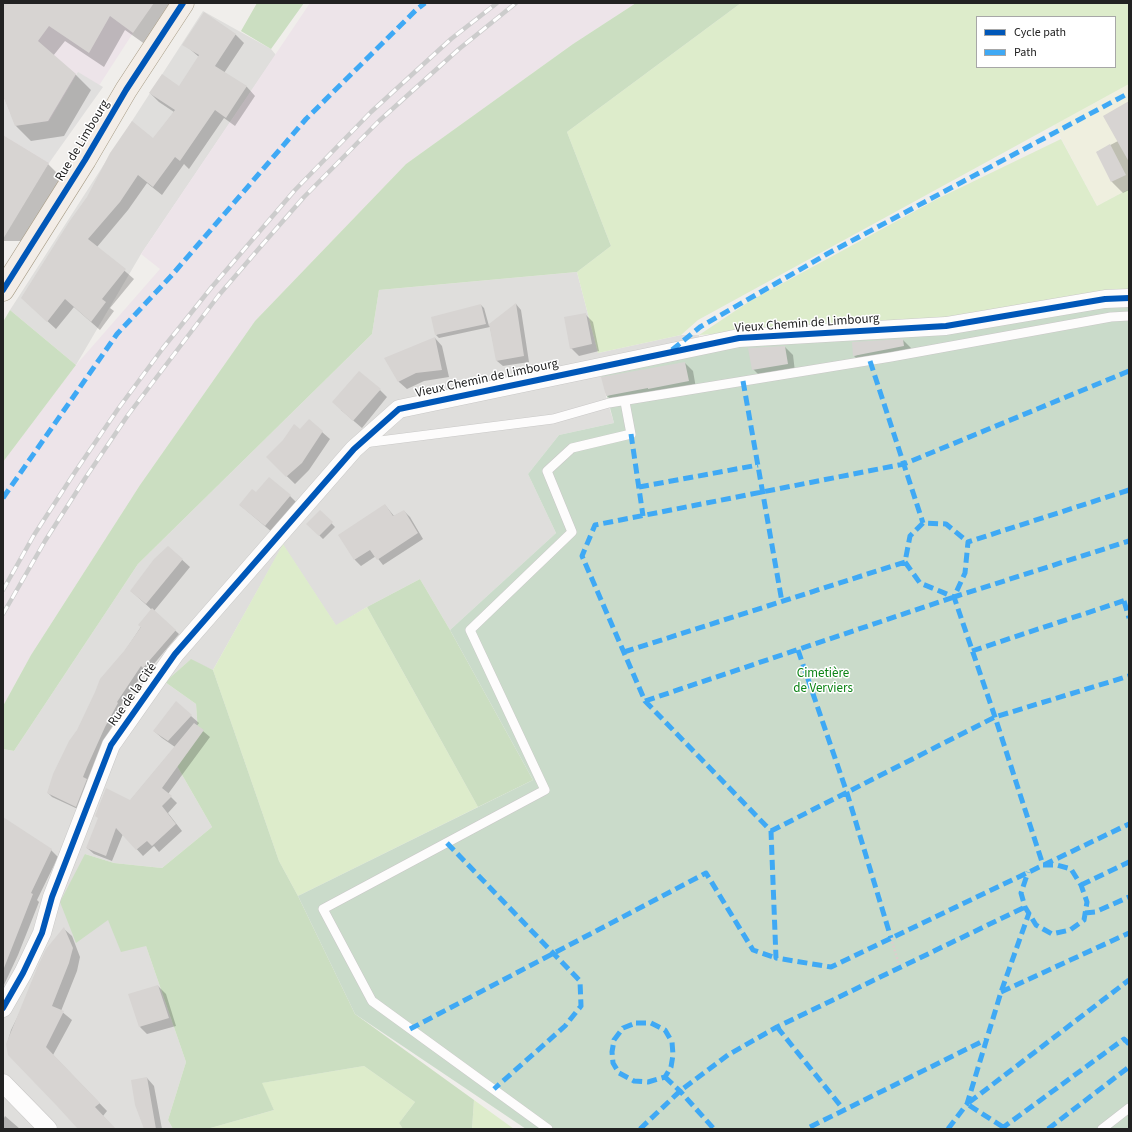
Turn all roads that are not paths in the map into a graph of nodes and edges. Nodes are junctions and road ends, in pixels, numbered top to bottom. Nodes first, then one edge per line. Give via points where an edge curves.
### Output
1 (183, 3) edge
2 (3, 290) edge
3 (1129, 298) edge
4 (1129, 316) edge
5 (625, 402) junction
6 (361, 443) junction
7 (3, 1008) edge
8 (3, 1083) edge
9 (1129, 1108) edge
10 (48, 1129) edge
11 (548, 1129) edge
12 (1102, 1129) edge

1 - 2 main road, Rue de Limbourg via 126,90
3 - 6 street, Vieux Chemin de Limbourg via 1105,298 946,326 739,338 399,409
4 - 5 lane via 1111,317
5 - 6 lane via 609,403 553,418
5 - 11 lane via 631,434 572,448 547,471 572,532 470,630 546,790 323,909 372,1001
6 - 7 street, Rue de la Cité via 175,654 111,745 52,897 42,933
8 - 10 street
9 - 12 lane

